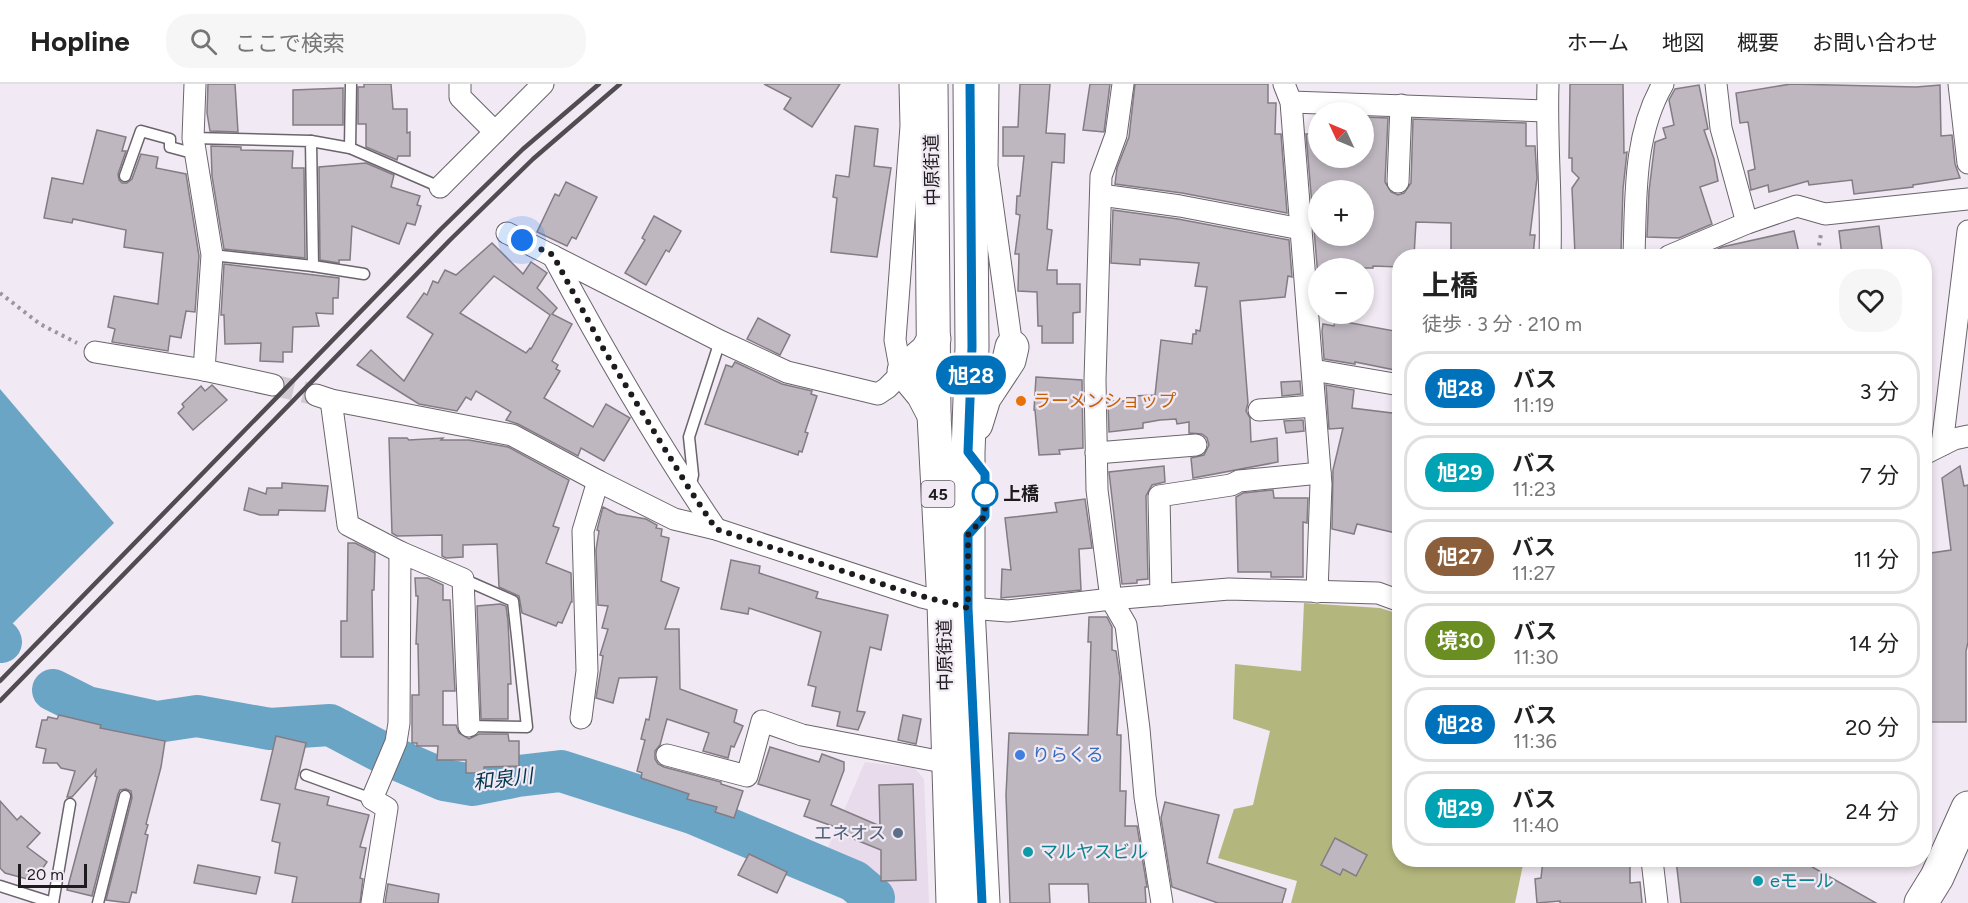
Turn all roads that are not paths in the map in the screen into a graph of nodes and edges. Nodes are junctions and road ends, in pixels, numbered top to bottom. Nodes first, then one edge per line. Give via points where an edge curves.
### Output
1 (195, 84) edge
2 (351, 84) edge
3 (460, 84) edge
4 (543, 84) edge
5 (910, 84) edge
6 (931, 84) edge
7 (970, 84) edge
8 (988, 84) edge
9 (1123, 84) edge
10 (1548, 84) edge
11 (1663, 84) edge
12 (1716, 84) edge
13 (1959, 84) edge
14 (1287, 93) edge
15 (1401, 105) junction
16 (1547, 111) junction
17 (495, 132) junction
18 (310, 141) junction
19 (194, 146) junction
20 (350, 148) junction
21 (1968, 163) edge
22 (125, 176) dead end
23 (1398, 182) dead end
24 (440, 187) joint
25 (1101, 195) junction
26 (1968, 199) edge
27 (1746, 223) junction
28 (1301, 229) junction
29 (1968, 231) edge
30 (507, 233) dead end
31 (1550, 249) edge
32 (1634, 249) edge
33 (1685, 249) edge
34 (212, 255) junction
35 (553, 255) junction
36 (313, 266) junction
37 (364, 274) dead end
38 (934, 339) junction
39 (720, 340) junction
40 (972, 347) junction
41 (1012, 347) junction
42 (95, 352) road end
43 (204, 370) junction
44 (1313, 370) junction
45 (904, 371) junction
46 (1392, 384) edge
47 (273, 385) tunnel mouth
48 (1314, 406) junction
49 (1259, 410) dead end
50 (934, 415) junction
51 (1968, 436) edge
52 (1196, 445) dead end
53 (1933, 450) edge
54 (968, 452) junction
55 (1096, 453) junction
56 (1320, 474) junction
57 (598, 481) junction
58 (690, 490) junction
59 (716, 529) junction
60 (400, 552) junction
61 (463, 579) junction
62 (1317, 592) junction
63 (1161, 594) junction
64 (1392, 598) edge
65 (1111, 599) junction
66 (956, 606) junction
67 (581, 718) dead end
68 (469, 726) joint
69 (667, 755) dead end
70 (948, 763) junction
71 (306, 775) dead end
72 (125, 796) dead end
73 (372, 799) junction
74 (70, 804) dead end
75 (1968, 808) edge
76 (1653, 867) edge
77 (0, 886) edge
78 (53, 903) edge
79 (98, 903) edge
80 (372, 903) edge
81 (953, 903) edge
82 (982, 903) edge
83 (1162, 903) edge
84 (1657, 903) edge
85 (1921, 903) edge

1 - 19 street
2 - 20 lane
3 - 17 street via 460,97
4 - 17 street
5 - 45 street via 911,126 895,340
6 - 38 main road, 中原街道 / 45
7 - 40 main road, 中原街道 / 45
8 - 41 street via 987,166
9 - 25 street via 1116,135 1101,176
10 - 16 street
11 - 32 street via 1645,123
12 - 27 street via 1721,128
13 - 21 street
14 - 15 street
14 - 28 street
15 - 16 street
15 - 23 street
16 - 31 street
17 - 24 street
18 - 19 lane
18 - 20 lane
18 - 36 lane
19 - 22 lane via 170,147 170,139 141,131
19 - 34 street
20 - 24 lane
25 - 28 street
25 - 55 street
26 - 27 street via 1825,214 1797,206
27 - 33 street
28 - 44 street
29 - 53 street
30 - 35 street
34 - 36 lane
34 - 43 street
35 - 39 street
35 - 58 street via 604,350
36 - 37 lane
38 - 45 main road via 927,351
38 - 50 main road, 中原街道 / 45
39 - 45 street via 787,372 878,394
39 - 58 lane via 689,437 693,475
40 - 41 main road via 977,354 994,359 1004,357
40 - 54 main road, 中原街道 / 45
41 - 54 main road via 1009,360 984,398
42 - 43 street
43 - 47 street
44 - 46 street
44 - 48 street
45 - 50 main road
48 - 49 street
48 - 56 street
50 - 66 main road, 中原街道 / 45
51 - 53 street
52 - 55 street
54 - 66 main road, 中原街道 / 45 via 968,535
55 - 65 street
56 - 62 street
56 - 63 street via 1239,482 1159,496
57 - 59 street via 674,519
57 - 60 street via 512,435 324,397 348,525
57 - 67 street via 583,531 587,671
58 - 59 street
59 - 66 street
60 - 61 street
60 - 73 street via 399,723 396,742
61 - 68 street
61 - 68 lane via 513,601 527,727
62 - 63 street via 1229,589
62 - 64 street via 1378,593
63 - 65 street
65 - 66 street via 1008,611
65 - 83 street via 1126,625 1145,797
66 - 70 main road, 中原街道 / 45
66 - 82 main road, 中原街道 / 45
69 - 70 street via 747,776 762,721 802,735
70 - 81 main road, 中原街道 / 45
71 - 73 lane
72 - 79 lane
73 - 80 street via 387,808
74 - 78 lane
75 - 85 main road
76 - 84 street
77 - 78 lane

